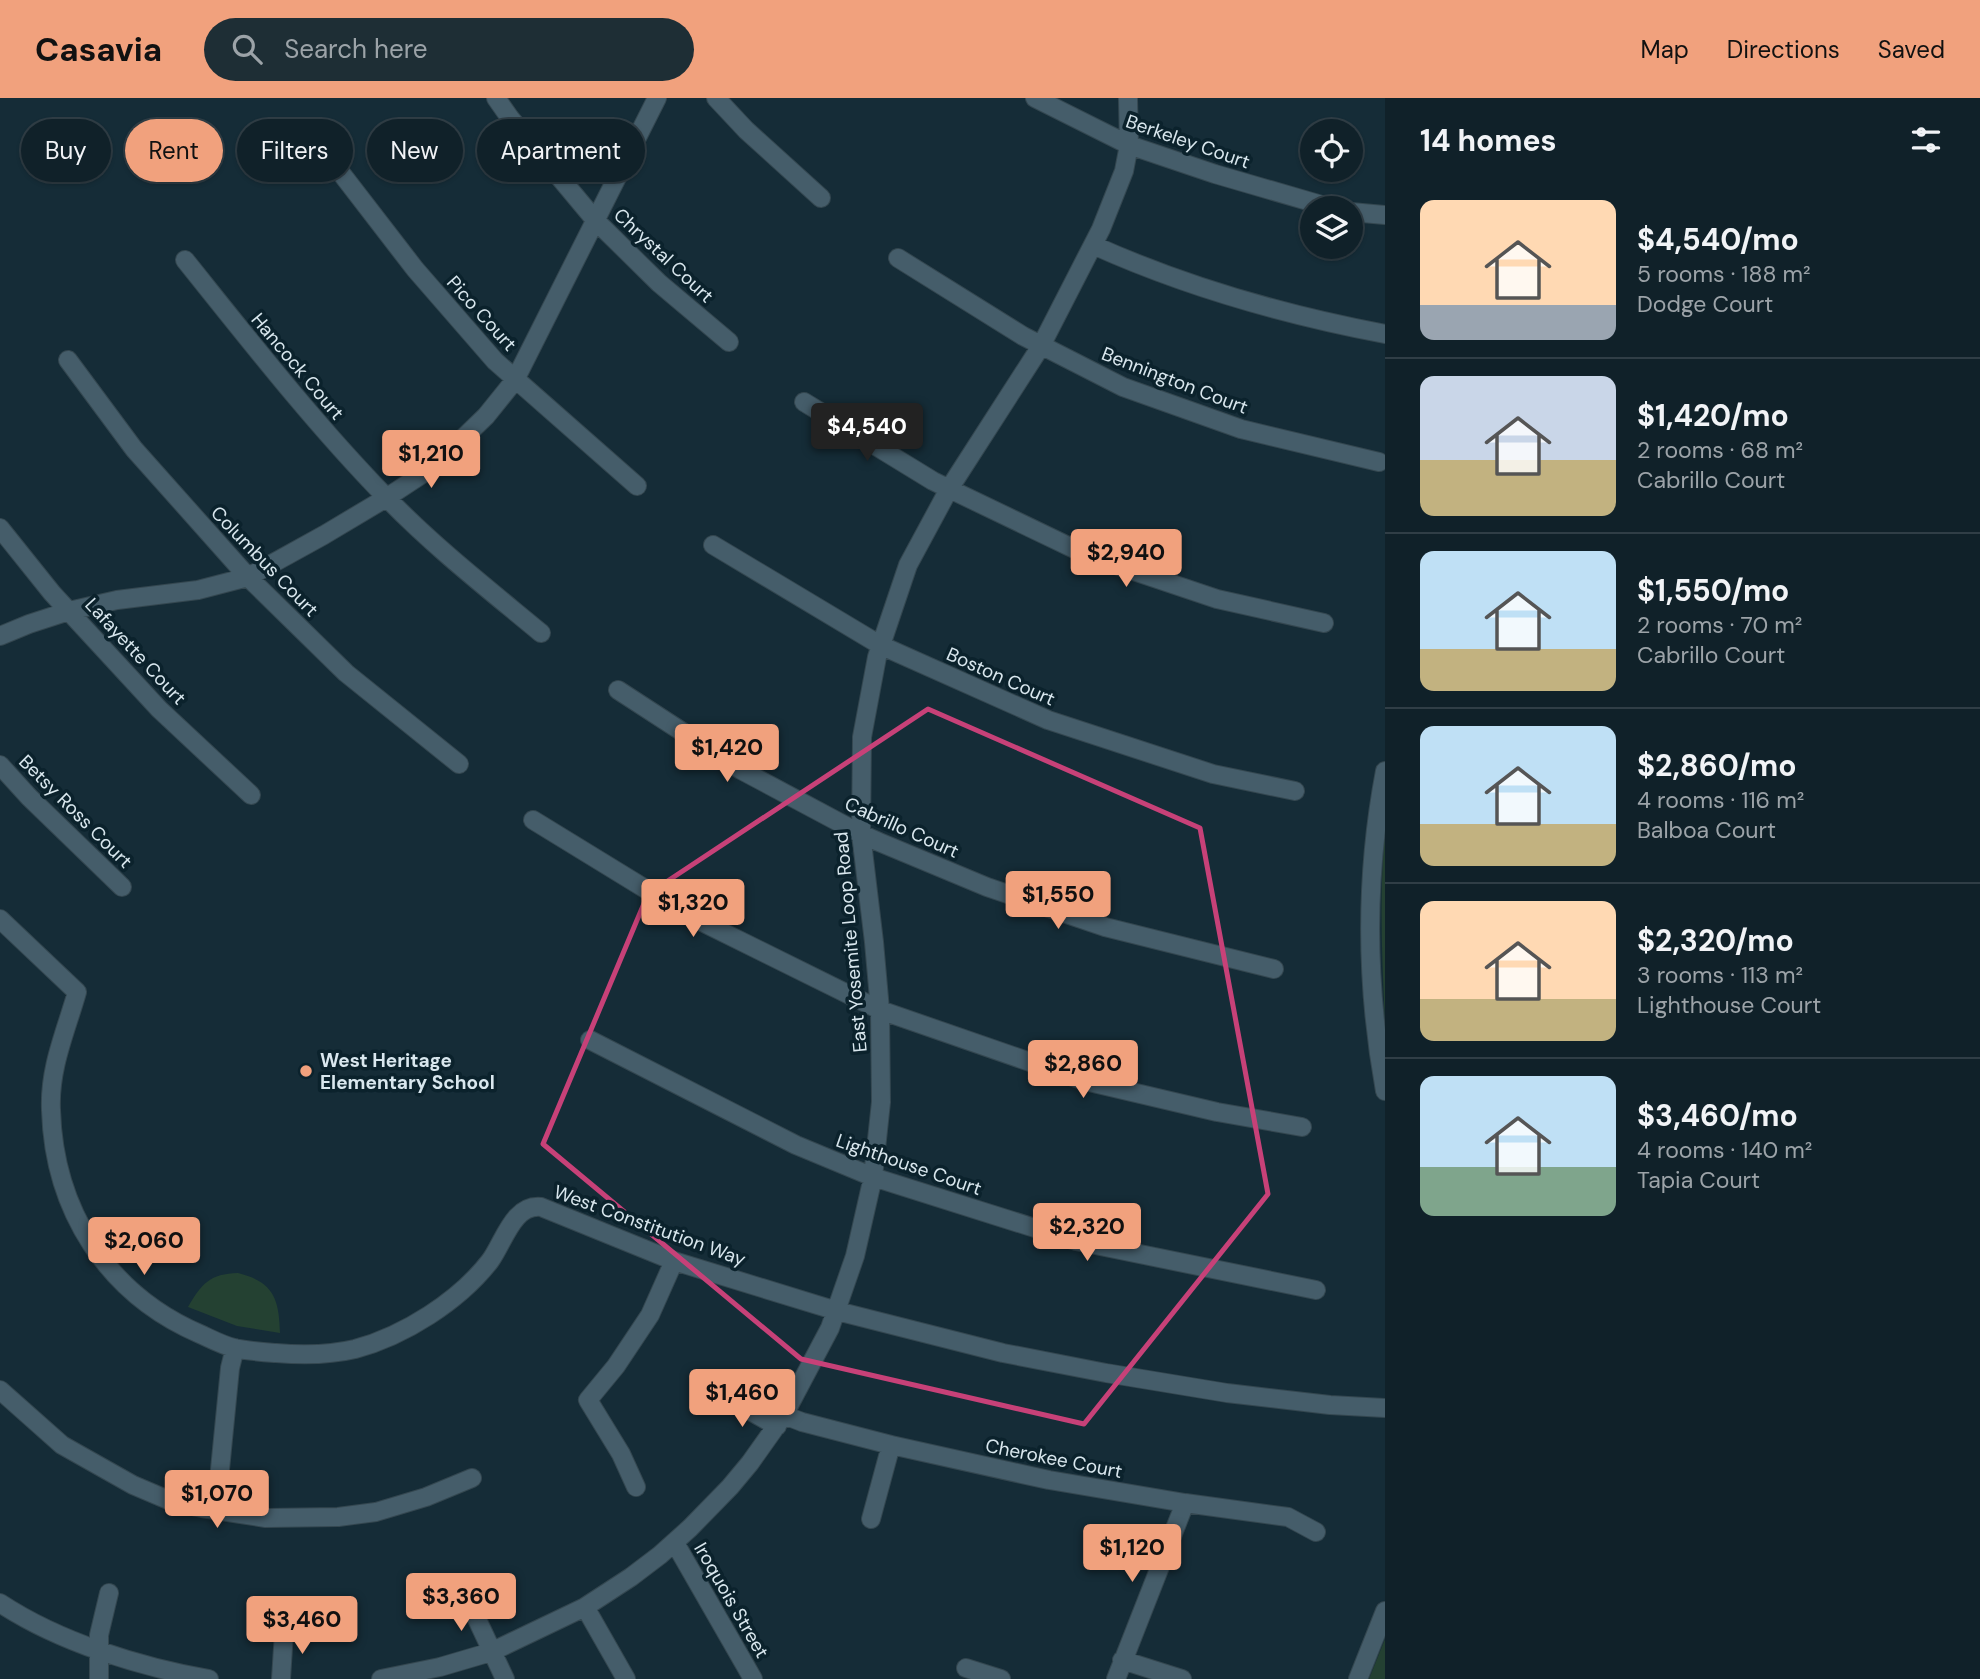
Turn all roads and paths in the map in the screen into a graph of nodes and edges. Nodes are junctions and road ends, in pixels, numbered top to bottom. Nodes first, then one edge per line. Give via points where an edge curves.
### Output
1 (496, 98) edge
2 (657, 98) edge
3 (716, 98) edge
4 (1035, 98) edge
5 (1128, 98) edge
6 (1129, 145) junction
7 (348, 182) edge
8 (821, 198) dead end
9 (1300, 199) edge
10 (1363, 213) edge
11 (1385, 215) edge
12 (596, 221) junction
13 (1093, 246) junction
14 (898, 258) dead end
15 (185, 260) dead end
16 (1385, 334) edge
17 (729, 342) dead end
18 (1041, 346) junction
19 (68, 360) dead end
20 (515, 380) junction
21 (804, 402) dead end
22 (1380, 462) dead end
23 (637, 485) dead end
24 (949, 489) junction
25 (386, 498) junction
26 (0, 528) edge
27 (713, 545) dead end
28 (248, 577) junction
29 (69, 611) junction
30 (1324, 624) dead end
31 (541, 634) dead end
32 (0, 636) edge
33 (880, 645) junction
34 (618, 690) dead end
35 (458, 764) dead end
36 (0, 765) edge
37 (1385, 771) edge
38 (1295, 791) dead end
39 (251, 795) dead end
40 (533, 820) dead end
41 (861, 834) junction
42 (122, 887) dead end
43 (0, 919) edge
44 (1274, 969) dead end
45 (880, 1010) junction
46 (590, 1040) dead end
47 (1385, 1091) edge
48 (1302, 1127) dead end
49 (873, 1177) junction
50 (674, 1261) junction
51 (1316, 1290) dead end
52 (837, 1311) junction
53 (235, 1348) junction
54 (0, 1390) edge
55 (727, 1398) dead end
56 (1385, 1408) edge
57 (780, 1421) junction
58 (891, 1445) junction
59 (472, 1478) dead end
60 (636, 1487) dead end
61 (1185, 1503) junction
62 (216, 1510) junction
63 (871, 1518) dead end
64 (1316, 1532) dead end
65 (675, 1543) junction
66 (109, 1593) dead end
67 (467, 1598) dead end
68 (0, 1603) edge
69 (585, 1607) junction
70 (1385, 1611) edge
71 (284, 1632) dead end
72 (100, 1650) junction
73 (491, 1652) junction
74 (1122, 1660) junction
75 (966, 1668) dead end
76 (99, 1679) edge
77 (209, 1679) edge
78 (281, 1679) edge
79 (381, 1679) edge
80 (505, 1679) edge
81 (626, 1679) edge
82 (753, 1679) edge
83 (1001, 1679) edge
84 (1116, 1679) edge
85 (1182, 1679) edge
86 (1358, 1679) edge

1 - 12 street, Chrystal Court
2 - 12 street
3 - 8 street
4 - 6 street, Berkeley Court
5 - 6 street, East Yosemite Loop Road
6 - 9 street, Berkeley Court
6 - 13 street, East Yosemite Loop Road via 1114,200
7 - 20 street, Pico Court via 415,269
10 - 11 street
12 - 17 street, Chrystal Court
12 - 20 street
13 - 16 street via 1265,307
13 - 18 street, East Yosemite Loop Road
14 - 18 street, Bennington Court
15 - 25 street, Hancock Court via 292,394
18 - 22 street, Bennington Court via 1123,387 1241,429
18 - 24 street, East Yosemite Loop Road
19 - 28 street, Columbus Court via 134,449
20 - 23 street, Pico Court
20 - 25 street via 454,447
21 - 24 street
24 - 30 street via 1089,556 1217,599
24 - 33 street, East Yosemite Loop Road via 908,565
25 - 28 street
25 - 31 street, Hancock Court
26 - 29 street, Lafayette Court
27 - 33 street, Boston Court
28 - 29 street
28 - 35 street, Columbus Court via 346,673
29 - 32 street
29 - 39 street, Lafayette Court via 159,709
33 - 38 street, Boston Court via 1048,720 1213,774
33 - 41 street, East Yosemite Loop Road via 862,737
34 - 41 street, Cabrillo Court via 741,769
36 - 42 street, Betsy Ross Court
37 - 47 street via 1371,876 1372,978
40 - 45 street via 688,915
41 - 44 street, Cabrillo Court via 987,887 1105,927
41 - 45 street, East Yosemite Loop Road
43 - 53 street, West Constitution Way via 77,992 58,1053 51,1108 57,1163 86,1237 137,1297 179,1325
45 - 48 street via 1085,1081
45 - 49 street, East Yosemite Loop Road via 881,1101
46 - 49 street, Lighthouse Court via 796,1145
49 - 51 street, Lighthouse Court via 1076,1241
49 - 52 street, East Yosemite Loop Road
50 - 52 street, West Constitution Way
50 - 53 street, West Constitution Way via 541,1208 528,1208 516,1217 475,1279 400,1333 354,1349 300,1355
50 - 60 street via 650,1315 588,1400
52 - 56 street, West Constitution Way via 1003,1353 1106,1373 1227,1393
52 - 57 street, East Yosemite Loop Road
53 - 62 street
54 - 62 street via 62,1445 133,1485 173,1502
55 - 57 street, Cherokee Court
57 - 58 street, Cherokee Court via 803,1422
57 - 65 street, East Yosemite Loop Road via 730,1487
58 - 61 street, Cherokee Court via 1049,1480
58 - 63 street
59 - 62 street via 376,1512 350,1516 266,1518
61 - 64 street, Cherokee Court via 1288,1517
61 - 74 street
65 - 69 street, East Yosemite Loop Road
65 - 82 street, Iroquois Street
66 - 72 street
67 - 73 street
68 - 72 street
69 - 73 street, East Yosemite Loop Road
69 - 81 street
70 - 86 street
71 - 78 street
72 - 76 street
72 - 77 street
73 - 79 street, East Yosemite Loop Road
73 - 80 street
74 - 84 street
74 - 85 street
75 - 83 street

